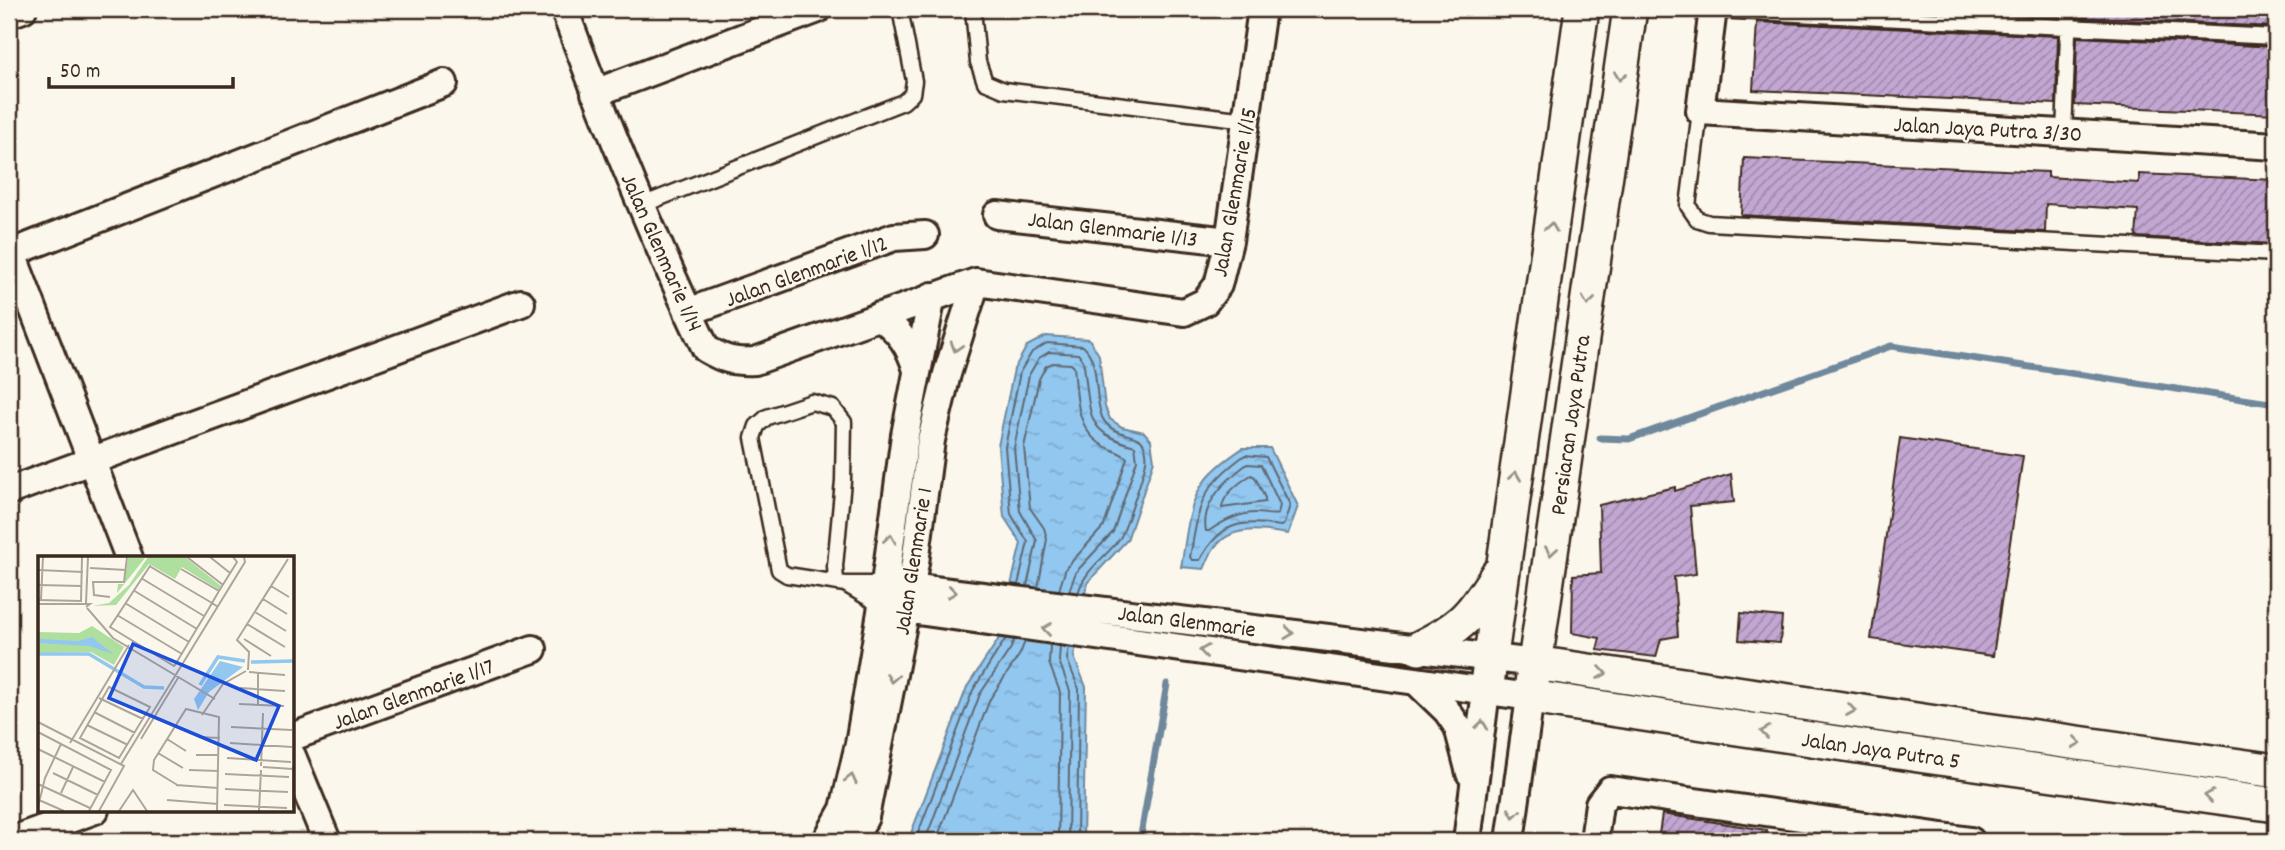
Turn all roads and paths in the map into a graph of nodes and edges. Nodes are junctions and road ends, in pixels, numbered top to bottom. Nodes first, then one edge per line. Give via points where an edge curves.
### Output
1 (23, 9) edge
2 (564, 9) edge
3 (818, 9) edge
4 (900, 9) edge
5 (973, 9) edge
6 (1262, 9) edge
7 (1582, 9) edge
8 (1630, 9) edge
9 (1713, 9) edge
10 (2069, 9) edge
11 (9, 14) edge
12 (2068, 27) junction
13 (2276, 37) edge
14 (444, 83) dead end
15 (596, 93) junction
16 (1700, 111) junction
17 (1246, 120) junction
18 (2064, 133) junction
19 (2276, 146) edge
20 (642, 205) junction
21 (997, 215) dead end
22 (925, 235) dead end
23 (1228, 241) junction
24 (10, 251) edge
25 (2276, 254) edge
26 (976, 282) junction
27 (932, 296) junction
28 (521, 303) dead end
29 (688, 312) junction
30 (879, 316) junction
31 (917, 370) junction
32 (905, 435) junction
33 (931, 440) junction
34 (92, 462) junction
35 (9, 491) edge
36 (128, 556) edge
37 (1502, 568) junction
38 (840, 583) junction
39 (896, 597) junction
40 (993, 610) junction
41 (1419, 648) junction
42 (533, 649) dead end
43 (1490, 656) junction
44 (1535, 663) junction
45 (1417, 682) junction
46 (1486, 691) junction
47 (1530, 697) junction
48 (294, 736) edge
49 (294, 761) edge
50 (2276, 771) edge
51 (1474, 788) junction
52 (2276, 805) edge
53 (89, 812) edge
54 (9, 841) edge
55 (327, 841) edge
56 (826, 841) edge
57 (853, 841) edge
58 (1467, 841) edge
59 (1510, 841) edge
60 (1594, 841) edge
61 (1971, 841) edge

1 - 11 street
2 - 15 street, Jalan Glenmarie 1/14
3 - 15 street
4 - 20 lane via 914,81 912,94 904,102
5 - 17 lane via 978,62 985,82 1004,90
6 - 17 street, Jalan Glenmarie 1/15
37 -> 7 street, Persiaran Jaya Putra
8 -> 44 street, Persiaran Jaya Putra
9 - 12 lane
9 - 16 street
10 - 12 lane
12 - 13 lane
12 - 18 lane
14 - 24 street
15 - 20 street, Jalan Glenmarie 1/14
16 - 18 street, Jalan Jaya Putra 3/30
16 - 25 lane via 1688,206 1697,219 1709,223
17 - 23 street, Jalan Glenmarie 1/15
18 - 19 street, Jalan Jaya Putra 3/30
20 - 29 street, Jalan Glenmarie 1/14
21 - 23 street, Jalan Glenmarie 1/13
22 - 29 street, Jalan Glenmarie 1/12 via 894,237
23 - 26 street, Jalan Glenmarie 1/15 via 1217,285 1205,302 1184,312
24 - 34 street
26 - 27 street, Jalan Glenmarie 1/15
26 -> 33 street, Jalan Glenmarie 1
27 - 30 street, Jalan Glenmarie 1/14
27 - 31 street, Jalan Glenmarie 1
28 - 34 street
29 - 30 street, Jalan Glenmarie 1/14 via 706,349 736,362 755,360
30 - 31 street via 911,349
31 - 32 street, Jalan Glenmarie 1
32 - 33 street
39 -> 32 street, Jalan Glenmarie 1
33 - 39 street, Jalan Glenmarie 1
34 - 35 street
34 - 36 street
37 - 41 street via 1462,623
37 - 43 street, Persiaran Jaya Putra
38 - 38 lane via 835,566 844,422 833,408 812,402 767,417 753,438 779,570
38 - 39 lane
38 - 39 lane
39 - 40 street, Jalan Glenmarie
56 -> 39 street, Jalan Glenmarie 1 via 845,809
39 -> 57 street, Jalan Glenmarie 1 via 865,817
40 -> 41 street, Jalan Glenmarie via 1100,610
45 -> 40 street, Jalan Glenmarie via 1100,637
41 - 43 street, Jalan Glenmarie
42 - 48 street, Jalan Glenmarie 1/17
43 - 44 street, Jalan Jaya Putra 5
43 - 46 street, Persiaran Jaya Putra
44 - 47 street, Persiaran Jaya Putra
44 -> 50 street, Jalan Jaya Putra 5
45 - 46 street, Jalan Glenmarie
45 - 51 street via 1458,727
46 - 47 street, Jalan Jaya Putra 5
51 -> 46 street, Persiaran Jaya Putra
52 -> 47 street, Jalan Jaya Putra 5
47 -> 59 street, Persiaran Jaya Putra
49 - 55 street
51 - 58 street, Persiaran Jaya Putra
53 - 54 street
60 - 61 street via 1599,804 1609,790

